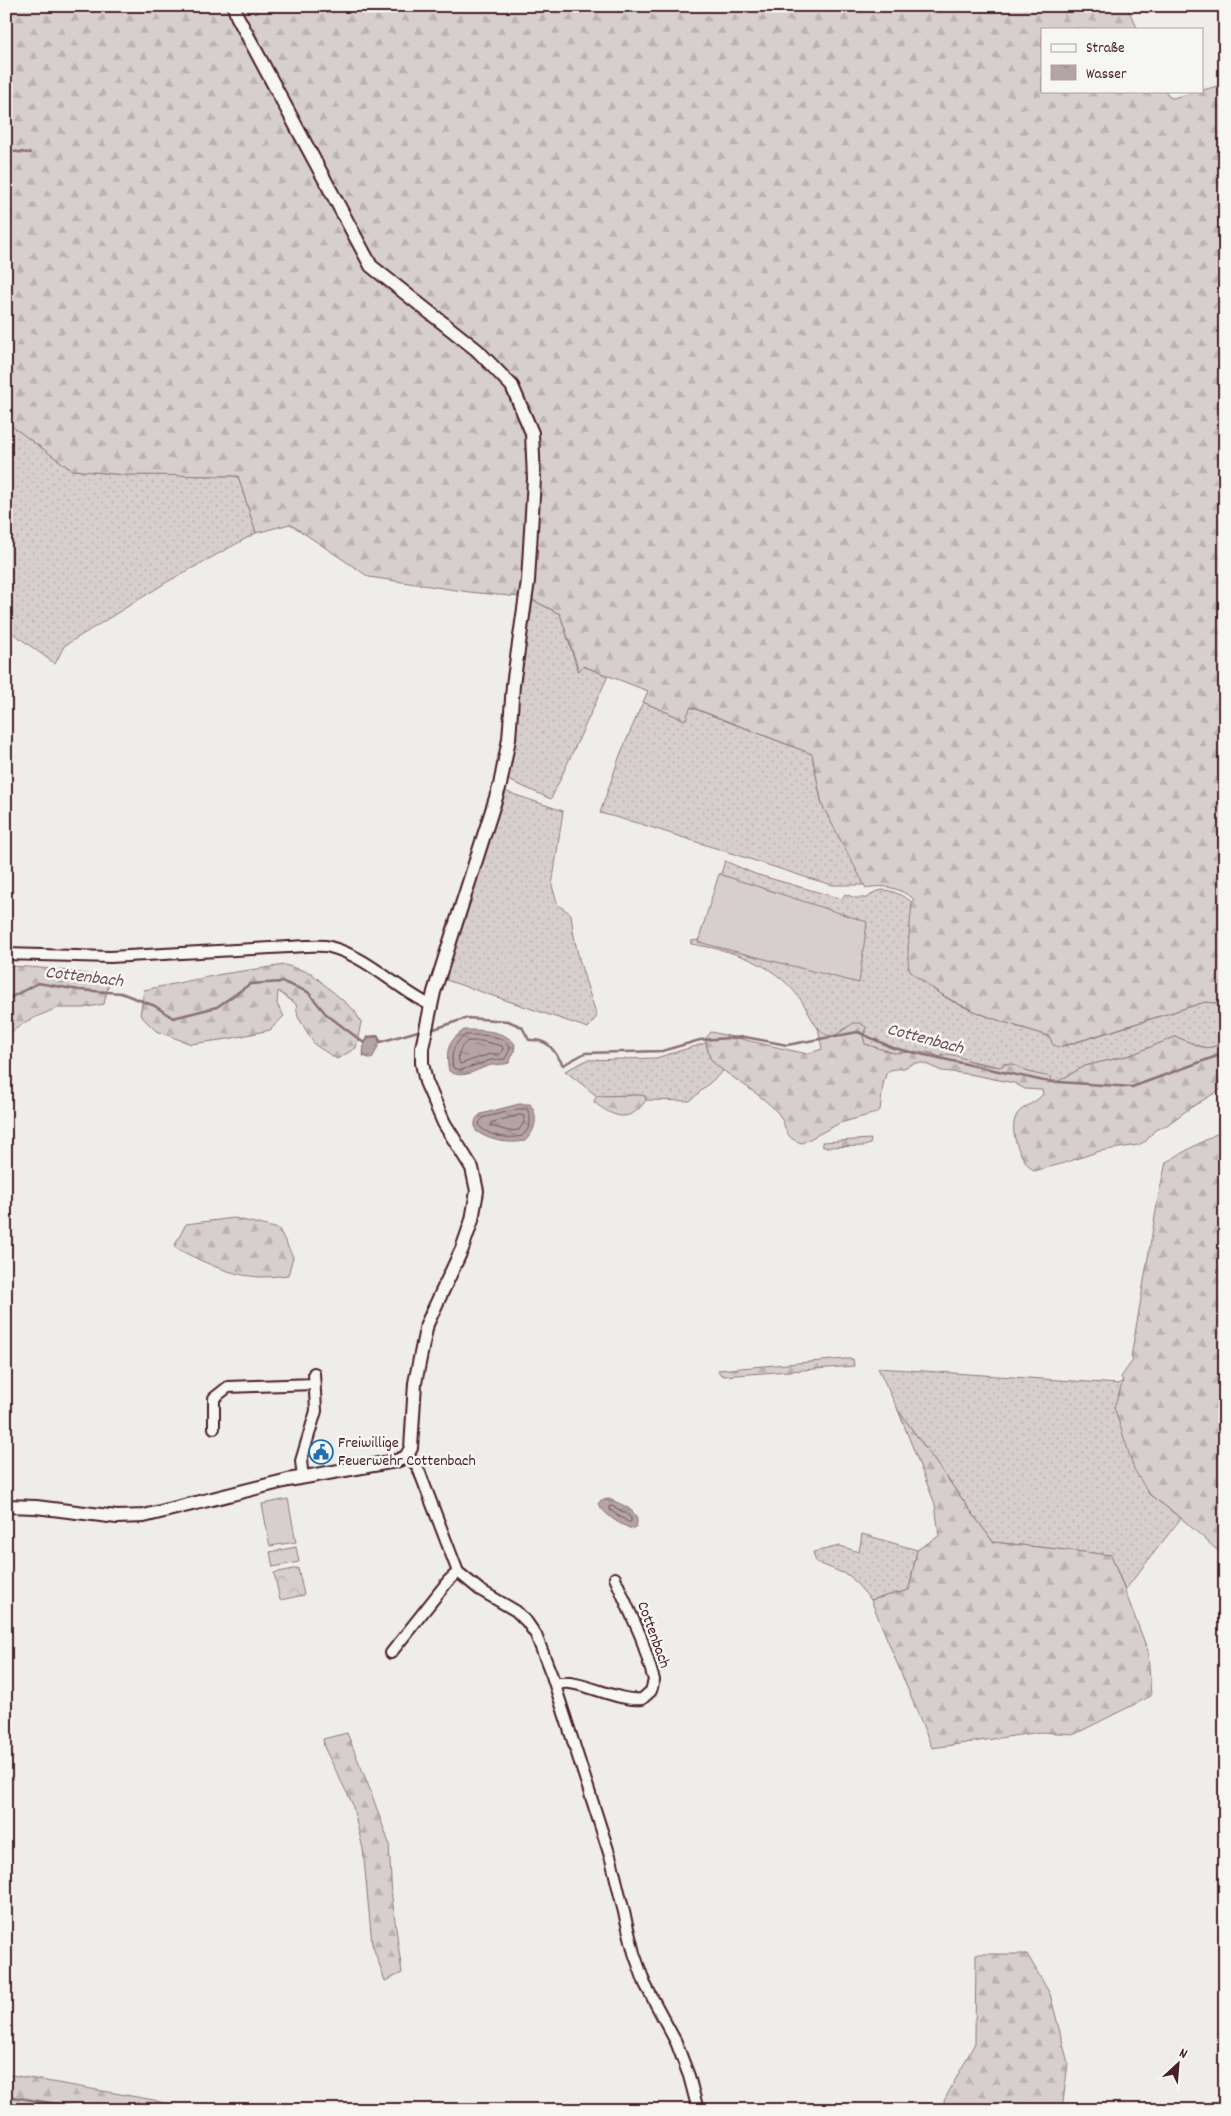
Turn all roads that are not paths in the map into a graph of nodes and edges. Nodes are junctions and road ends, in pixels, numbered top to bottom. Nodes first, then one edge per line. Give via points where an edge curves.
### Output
1 (234, 6) edge
2 (6, 954) edge
3 (430, 1005) junction
4 (314, 1373) dead end
5 (315, 1384) junction
6 (214, 1428) dead end
7 (408, 1455) junction
8 (303, 1477) junction
9 (6, 1506) edge
10 (458, 1572) junction
11 (616, 1578) dead end
12 (391, 1653) dead end
13 (555, 1684) junction
14 (698, 2110) edge

1 - 3 street via 370,266 476,350 512,386 532,433 534,479 528,580 509,739 500,785
2 - 3 street via 110,957 328,947 350,954
3 - 7 street via 422,1048 423,1073 444,1123 472,1168 477,1191 462,1249 427,1324 415,1383
4 - 5 street
5 - 6 street via 228,1387 214,1398
5 - 8 street via 316,1411 301,1461
7 - 8 street via 396,1461
7 - 10 street via 418,1468
8 - 9 street via 144,1516 117,1517
10 - 12 street
10 - 13 street via 527,1622 536,1635
11 - 13 street, Cottenbach via 641,1637 654,1680 651,1690 642,1699 631,1700 570,1683
13 - 14 street via 612,1859 634,1953 645,1984 676,2042

